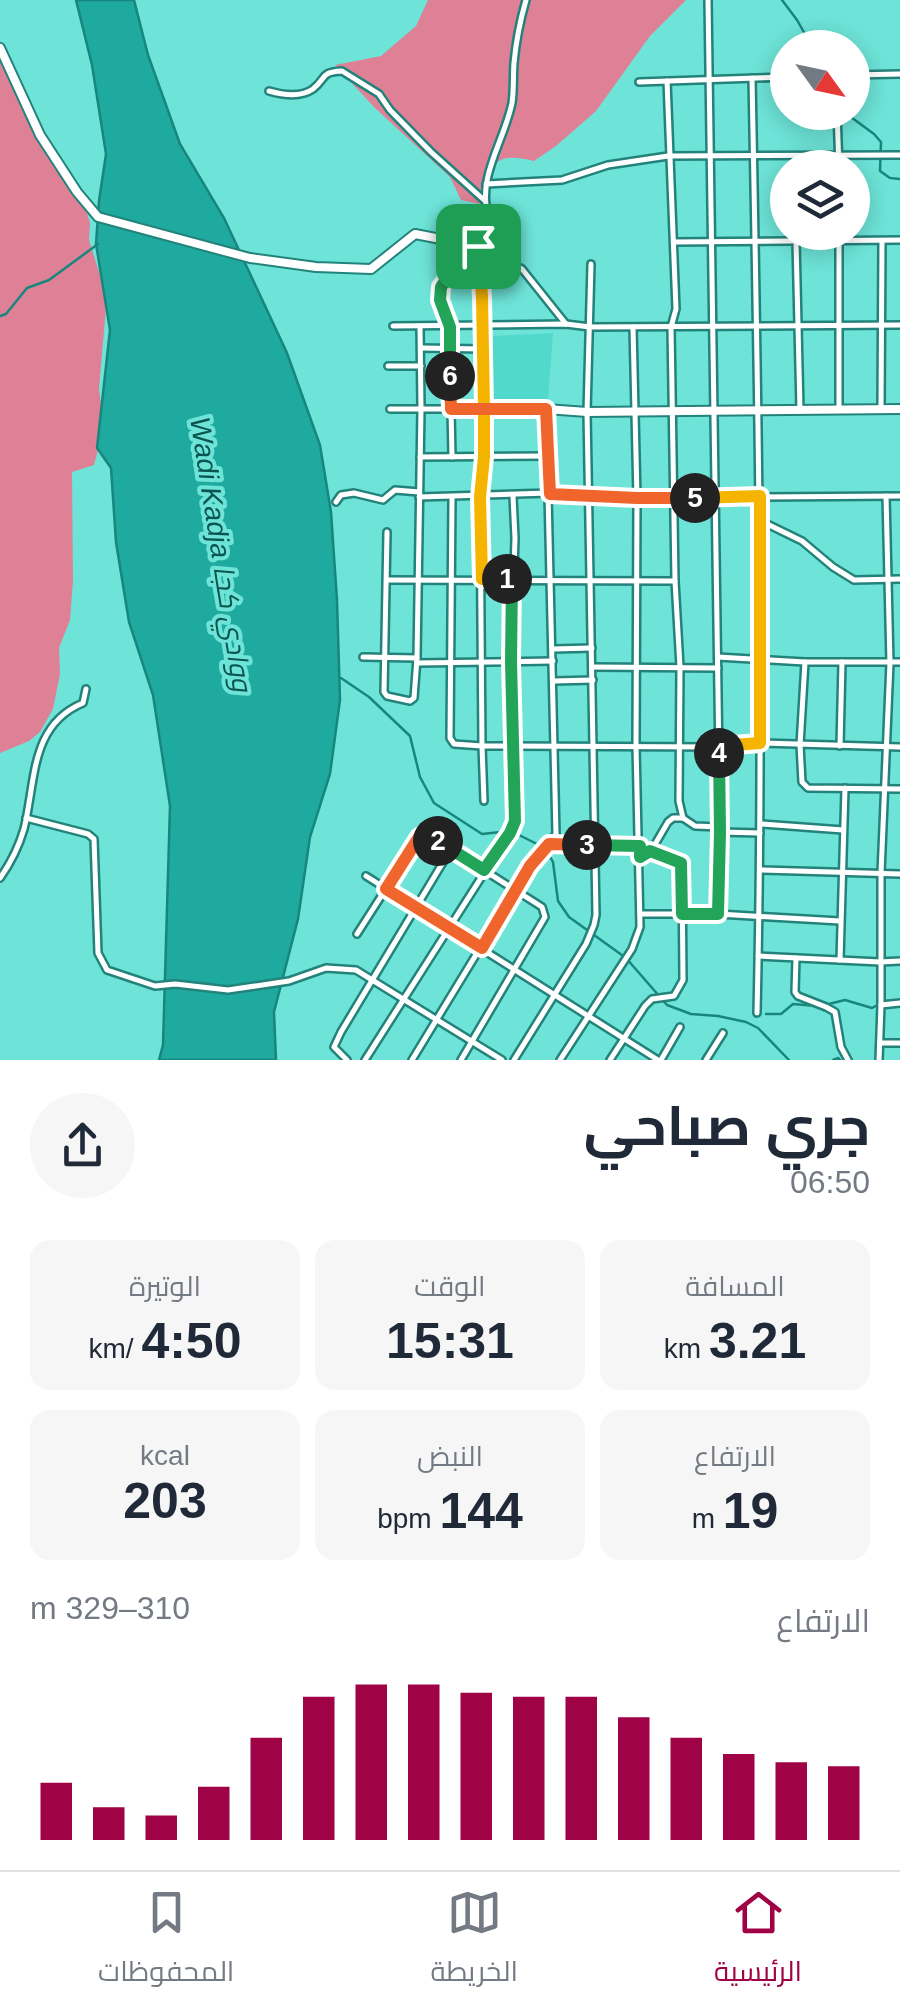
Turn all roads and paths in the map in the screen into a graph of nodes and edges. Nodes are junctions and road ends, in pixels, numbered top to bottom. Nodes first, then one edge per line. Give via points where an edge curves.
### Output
1 (526, 0) edge
2 (708, 0) edge
3 (0, 48) edge
4 (900, 74) edge
5 (870, 75) edge
6 (752, 78) junction
7 (770, 78) edge
8 (710, 80) junction
9 (667, 81) junction
10 (639, 82) dead end
11 (270, 91) dead end
12 (870, 154) edge
13 (900, 154) edge
14 (754, 155) junction
15 (770, 155) edge
16 (668, 156) junction
17 (710, 156) junction
18 (486, 184) junction
19 (484, 200) junction
20 (870, 239) edge
21 (882, 240) junction
22 (900, 240) edge
23 (755, 241) junction
24 (770, 241) edge
25 (674, 242) junction
26 (712, 242) junction
27 (478, 246) junction
28 (796, 250) edge
29 (839, 250) edge
30 (591, 264) dead end
31 (566, 324) junction
32 (797, 324) junction
33 (882, 324) junction
34 (757, 325) junction
35 (839, 325) junction
36 (900, 325) edge
37 (393, 326) dead end
38 (420, 326) junction
39 (483, 326) junction
40 (671, 326) junction
41 (713, 326) junction
42 (450, 327) junction
43 (590, 327) junction
44 (633, 327) junction
45 (420, 348) junction
46 (483, 348) junction
47 (450, 349) junction
48 (388, 366) dead end
49 (420, 366) junction
50 (882, 408) junction
51 (390, 409) dead end
52 (421, 409) junction
53 (451, 409) junction
54 (484, 409) junction
55 (546, 409) junction
56 (900, 409) edge
57 (759, 410) junction
58 (800, 410) junction
59 (839, 410) junction
60 (672, 411) junction
61 (716, 411) junction
62 (587, 412) junction
63 (635, 412) junction
64 (549, 456) junction
65 (420, 457) junction
66 (452, 457) junction
67 (484, 457) junction
68 (419, 494) junction
69 (550, 494) junction
70 (588, 495) junction
71 (514, 496) junction
72 (760, 496) junction
73 (886, 496) junction
74 (900, 496) edge
75 (480, 497) junction
76 (452, 498) junction
77 (637, 498) junction
78 (673, 498) junction
79 (716, 498) junction
80 (336, 502) dead end
81 (760, 520) junction
82 (387, 532) dead end
83 (418, 579) junction
84 (450, 579) junction
85 (482, 579) junction
86 (512, 579) junction
87 (900, 579) edge
88 (388, 580) junction
89 (552, 580) junction
90 (590, 580) junction
91 (636, 580) junction
92 (888, 580) junction
93 (674, 581) junction
94 (592, 648) junction
95 (553, 649) junction
96 (363, 656) dead end
97 (718, 657) junction
98 (386, 658) junction
99 (760, 660) junction
100 (417, 661) junction
101 (553, 661) junction
102 (450, 662) junction
103 (481, 662) junction
104 (511, 662) junction
105 (805, 662) junction
106 (842, 662) junction
107 (890, 662) junction
108 (900, 662) edge
109 (636, 666) junction
110 (593, 667) junction
111 (680, 667) junction
112 (718, 668) junction
113 (593, 680) junction
114 (554, 681) junction
115 (86, 689) dead end
116 (760, 743) junction
117 (800, 745) junction
118 (482, 746) junction
119 (514, 746) junction
120 (555, 746) junction
121 (594, 746) junction
122 (636, 746) junction
123 (681, 746) junction
124 (719, 746) junction
125 (840, 746) junction
126 (900, 747) edge
127 (884, 748) junction
128 (844, 788) junction
129 (883, 788) junction
130 (900, 788) edge
131 (484, 800) dead end
132 (26, 818) junction
133 (684, 818) junction
134 (760, 824) junction
135 (720, 830) junction
136 (844, 830) junction
137 (760, 834) junction
138 (549, 844) junction
139 (595, 846) junction
140 (640, 846) junction
141 (452, 849) junction
142 (650, 851) junction
143 (640, 857) junction
144 (484, 870) junction
145 (760, 870) junction
146 (842, 872) junction
147 (880, 873) junction
148 (900, 874) edge
149 (366, 876) dead end
150 (0, 878) edge
151 (386, 889) junction
152 (517, 890) junction
153 (416, 908) junction
154 (640, 914) junction
155 (682, 914) junction
156 (718, 914) junction
157 (759, 916) junction
158 (840, 921) junction
159 (449, 928) junction
160 (357, 934) dead end
161 (482, 948) junction
162 (758, 956) junction
163 (796, 958) junction
164 (840, 960) junction
165 (900, 961) edge
166 (880, 962) junction
167 (515, 971) junction
168 (372, 979) junction
169 (554, 996) junction
170 (404, 998) junction
171 (900, 1003) edge
172 (882, 1004) junction
173 (757, 1013) dead end
174 (586, 1016) junction
175 (437, 1019) junction
176 (680, 1027) dead end
177 (723, 1033) dead end
178 (623, 1039) junction
179 (472, 1041) junction
180 (880, 1043) junction
181 (900, 1043) edge
182 (348, 1060) edge
183 (366, 1060) edge
184 (412, 1060) edge
185 (461, 1060) edge
186 (502, 1060) edge
187 (514, 1060) edge
188 (560, 1060) edge
189 (610, 1060) edge
190 (659, 1060) edge
191 (706, 1060) edge
192 (848, 1060) edge
193 (879, 1060) edge

1 - 18 street via 512,99
2 - 8 street
3 - 27 main road via 40,135 98,217 250,258 316,267 371,269 415,234
4 - 5 street
6 - 7 street
6 - 8 street
6 - 14 street
8 - 9 street
8 - 17 street
9 - 10 street
9 - 16 street
11 - 19 street via 296,95 312,90 324,74 342,71 380,94
12 - 13 street
14 - 15 street
14 - 17 street
14 - 23 street
16 - 17 street
16 - 18 street via 562,180
16 - 25 street
17 - 26 street
18 - 19 street
19 - 27 street via 488,217 474,226
20 - 21 street
21 - 22 street
21 - 33 street
23 - 24 street
23 - 26 street
23 - 34 street
25 - 26 street
25 - 40 street
26 - 41 street
27 - 31 street via 522,270
27 - 39 street
27 - 42 main road via 441,287
28 - 32 street
29 - 35 street
30 - 43 street
31 - 39 street
31 - 43 street
32 - 34 street
32 - 35 street
32 - 58 street
33 - 35 street
33 - 36 street
33 - 50 street
34 - 41 street
34 - 57 street
35 - 59 street
37 - 38 street
38 - 42 street
38 - 45 street
39 - 42 street
39 - 46 street
40 - 41 street
40 - 44 street
40 - 60 street
41 - 61 street
42 - 47 main road
43 - 44 street
43 - 62 street
44 - 63 street
45 - 47 street
45 - 49 street
46 - 47 street
46 - 54 street
47 - 53 main road
48 - 49 street
49 - 52 street
50 - 56 main road
50 - 59 main road
51 - 52 street
52 - 53 street
52 - 65 street
53 - 54 main road
53 - 66 street
54 - 55 main road
54 - 67 street
55 - 62 main road
55 - 64 street
57 - 58 main road
57 - 61 main road
57 - 72 street
58 - 59 main road
60 - 61 main road
60 - 63 main road
60 - 78 street
61 - 79 street
62 - 63 main road
62 - 70 street
63 - 77 street
64 - 67 street
64 - 69 street
65 - 66 street
65 - 68 street
66 - 67 street
67 - 75 street
68 - 76 street
68 - 80 street via 395,490 383,500 347,494
68 - 83 street
69 - 70 street
69 - 71 street
69 - 89 street
70 - 77 street
70 - 90 street
71 - 75 street
71 - 86 street
72 - 73 street
72 - 79 street
72 - 81 street
73 - 74 street
73 - 92 street
75 - 76 street
75 - 85 street
76 - 84 street
77 - 78 street
77 - 91 street
78 - 79 street
78 - 93 street
79 - 97 street
81 - 92 street via 802,540 854,580
81 - 99 street
82 - 88 street
83 - 84 street
83 - 88 street
83 - 100 street
84 - 85 street
84 - 102 street
85 - 86 street
85 - 103 street
86 - 89 street
86 - 104 street
87 - 92 street
88 - 98 street
89 - 90 street
89 - 95 street
90 - 91 street
90 - 94 street
91 - 93 street
91 - 109 street
92 - 107 street
93 - 111 street
94 - 95 street
94 - 110 street
95 - 101 street
96 - 98 street
97 - 99 street
97 - 112 street
98 - 100 street
98 - 100 street via 385,695 410,701
99 - 105 street
99 - 116 street
100 - 102 street
101 - 104 street
101 - 114 street
102 - 103 street
102 - 118 street via 452,742
103 - 104 street
103 - 118 street
104 - 119 street
105 - 106 street
105 - 117 street
106 - 107 street
106 - 125 street
107 - 108 street
107 - 127 street
109 - 110 street
109 - 111 street
109 - 122 street
110 - 113 street
111 - 112 street
111 - 123 street
112 - 124 street
113 - 114 street
113 - 121 street
114 - 120 street
115 - 132 street via 83,703 59,715 42,741
116 - 117 street
116 - 124 street
116 - 134 street
117 - 125 street
117 - 128 street via 804,786
118 - 119 street
118 - 131 street
119 - 120 street
119 - 144 street via 514,826
120 - 121 street
120 - 138 street via 558,827
121 - 122 street
121 - 139 street
122 - 123 street
122 - 140 street
123 - 124 street
123 - 133 street
124 - 135 street
125 - 127 street
126 - 127 street
127 - 129 street
128 - 129 street
128 - 136 street
129 - 130 street
129 - 147 street
132 - 150 street
132 - 168 street via 94,839 98,953 108,970 155,986 228,990 326,968 356,970
133 - 135 street
133 - 142 street via 668,822
134 - 136 street
134 - 137 street
135 - 137 street
135 - 156 street
136 - 146 street
137 - 145 street
138 - 139 street
138 - 152 street
139 - 140 street
139 - 169 street via 594,925
140 - 143 street
141 - 144 street
141 - 151 street via 419,837
141 - 153 street
142 - 143 street
142 - 155 street via 681,863
143 - 154 street
144 - 152 street
144 - 159 street
145 - 146 street
145 - 157 street
146 - 147 street
146 - 158 street
147 - 148 street
147 - 166 street
149 - 151 street
151 - 153 street
151 - 160 street
152 - 161 street
152 - 167 street via 545,916
153 - 159 street
153 - 168 street
154 - 155 street
154 - 174 street via 632,949
155 - 156 street
155 - 178 street via 684,980 674,996 652,999
156 - 157 street
157 - 158 street
157 - 162 street
158 - 164 street
159 - 161 street
159 - 170 street
161 - 167 street
161 - 175 street
162 - 163 street
162 - 173 street
163 - 164 street
163 - 192 street via 795,992 835,1012
164 - 166 street
165 - 166 street
166 - 172 street
167 - 169 street
167 - 179 street
168 - 170 street
168 - 182 street via 334,1048
169 - 174 street
169 - 187 street
170 - 175 street
170 - 183 street
171 - 172 street
172 - 180 street
174 - 178 street
174 - 188 street
175 - 179 street
175 - 184 street
176 - 190 street
177 - 191 street
178 - 189 street
178 - 190 street
179 - 185 street
179 - 186 street
180 - 181 street
180 - 193 street

